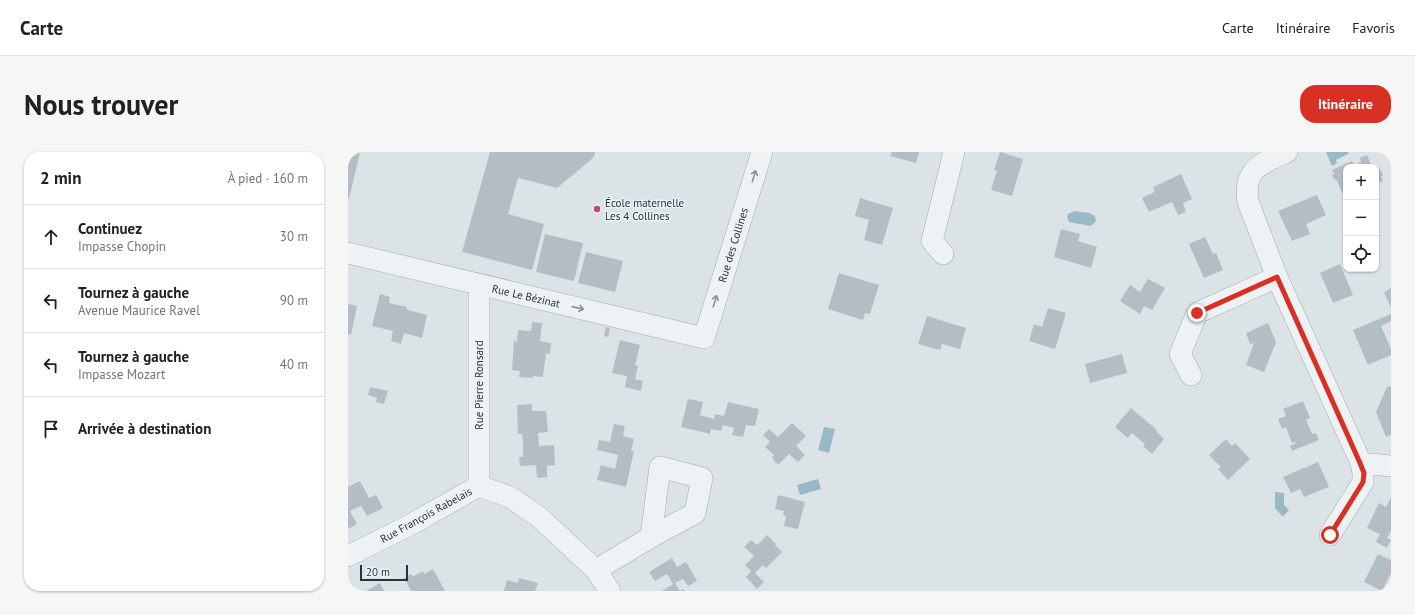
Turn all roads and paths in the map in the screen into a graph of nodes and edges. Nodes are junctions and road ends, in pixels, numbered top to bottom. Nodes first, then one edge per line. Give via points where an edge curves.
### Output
1 (762, 152) edge
2 (954, 152) edge
3 (1287, 152) edge
4 (348, 253) edge
5 (943, 254) dead end
6 (1277, 277) junction
7 (479, 285) junction
8 (704, 338) joint
9 (1191, 375) dead end
10 (1360, 463) junction
11 (1391, 466) edge
12 (479, 486) junction
13 (1330, 535) dead end
14 (651, 537) dead end
15 (348, 556) edge
16 (596, 570) junction
17 (610, 591) edge

8 -> 1 street, Rue des Collines
2 - 5 street via 932,241
3 - 6 street via 1255,169 1248,179 1246,190 1248,202
4 - 7 street, Rue Le Bézinat
6 - 9 street via 1197,313 1180,354
6 - 10 street
7 -> 8 street, Rue Le Bézinat
7 - 12 street, Rue Pierre Ronsard
10 - 11 street
10 - 13 street via 1364,473 1363,482
12 - 15 street, Rue François Rabelais
12 - 16 street, Rue François Rabelais via 510,497 539,517
14 - 16 street
16 - 17 street, Rue François Rabelais

